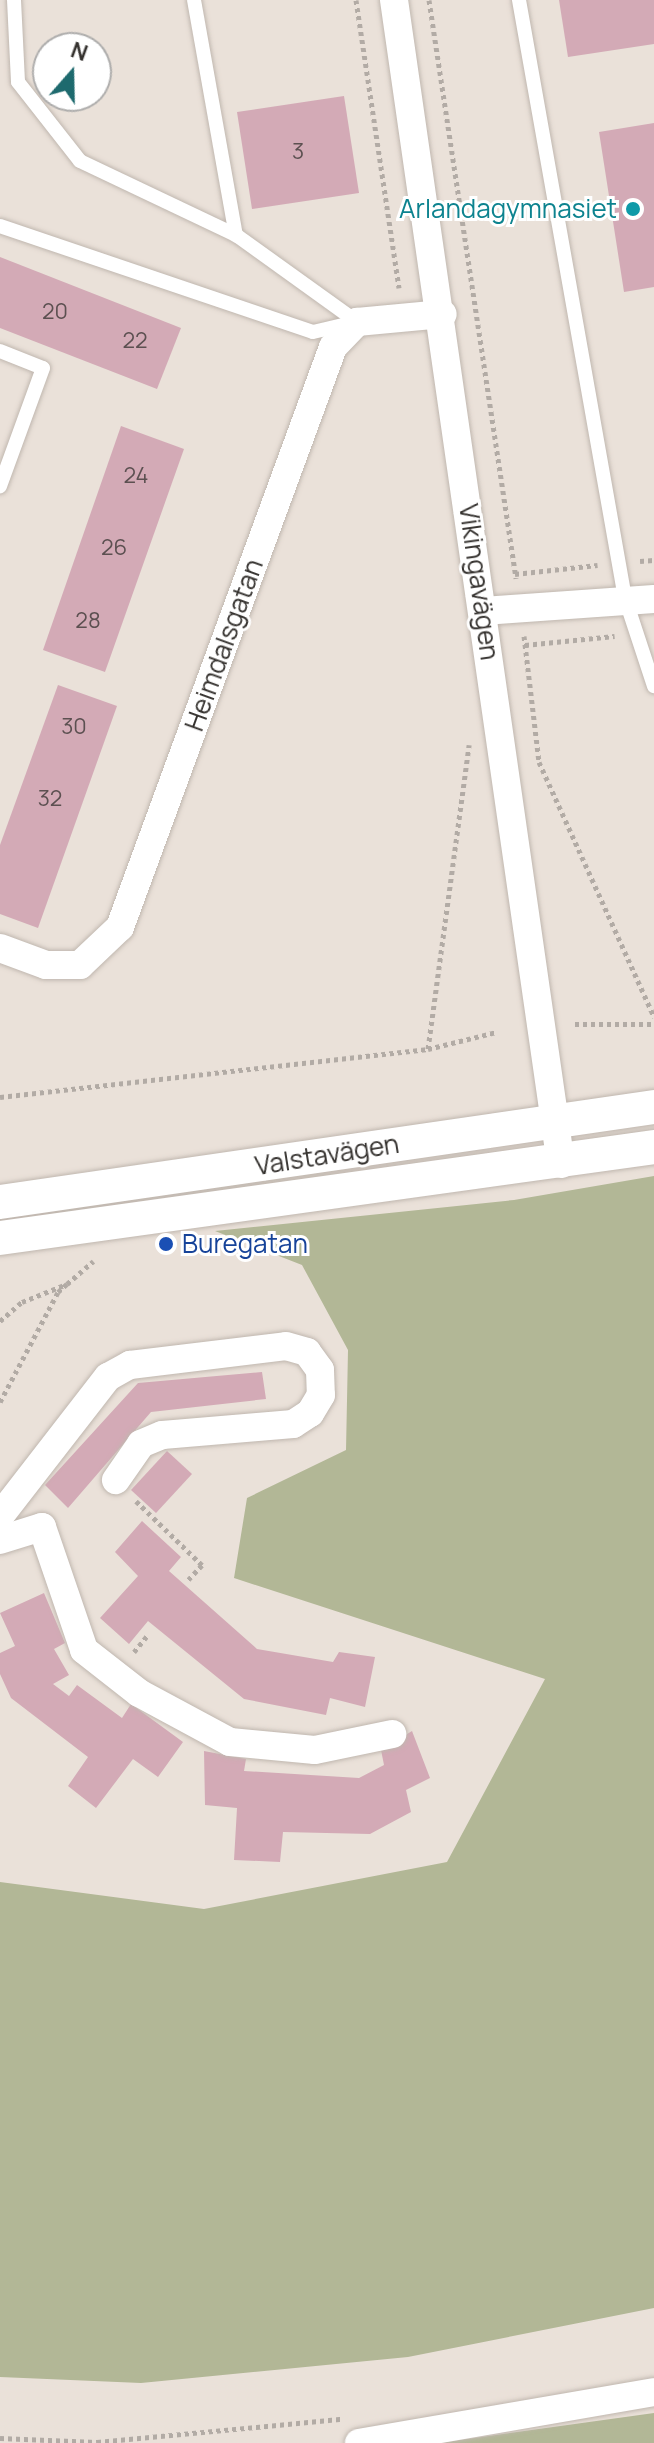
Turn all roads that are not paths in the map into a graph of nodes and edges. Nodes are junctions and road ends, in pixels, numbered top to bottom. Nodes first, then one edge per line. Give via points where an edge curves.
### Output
1 (14, 0) edge
2 (194, 0) edge
3 (394, 0) edge
4 (519, 0) edge
5 (0, 226) edge
6 (236, 235) junction
7 (443, 314) junction
8 (357, 322) junction
9 (0, 351) edge
10 (0, 486) edge
11 (625, 598) junction
12 (654, 599) edge
13 (483, 611) junction
14 (654, 686) edge
15 (0, 948) edge
16 (654, 1107) edge
17 (555, 1120) junction
18 (654, 1147) edge
19 (561, 1164) junction
20 (0, 1202) edge
21 (0, 1238) edge
22 (116, 1480) road end
23 (0, 1516) edge
24 (0, 1540) edge
25 (392, 1734) dead end
26 (654, 2392) edge
27 (354, 2431) edge

1 - 6 lane via 18,82 80,161
2 - 6 lane
3 - 7 street, Vikingavägen
4 - 11 lane
5 - 8 lane via 313,332
6 - 8 lane
7 - 8 street
7 - 13 street, Vikingavägen
8 - 15 street, Heimdalsgatan via 333,347 120,927 80,965 46,965
9 - 10 lane via 43,368
11 - 12 street
11 - 13 street
11 - 14 lane
13 - 17 street, Vikingavägen
16 - 17 street, Valstavägen
17 - 19 street, Vikingavägen
17 - 20 street, Valstavägen
18 - 19 street, Valstavägen
19 - 21 street, Valstavägen
22 - 23 street via 141,1444 162,1435 293,1424 310,1413 321,1395 320,1370 307,1352 286,1346 130,1365 108,1377
24 - 25 street via 42,1527 84,1650 139,1693 230,1742 315,1750
26 - 27 street

